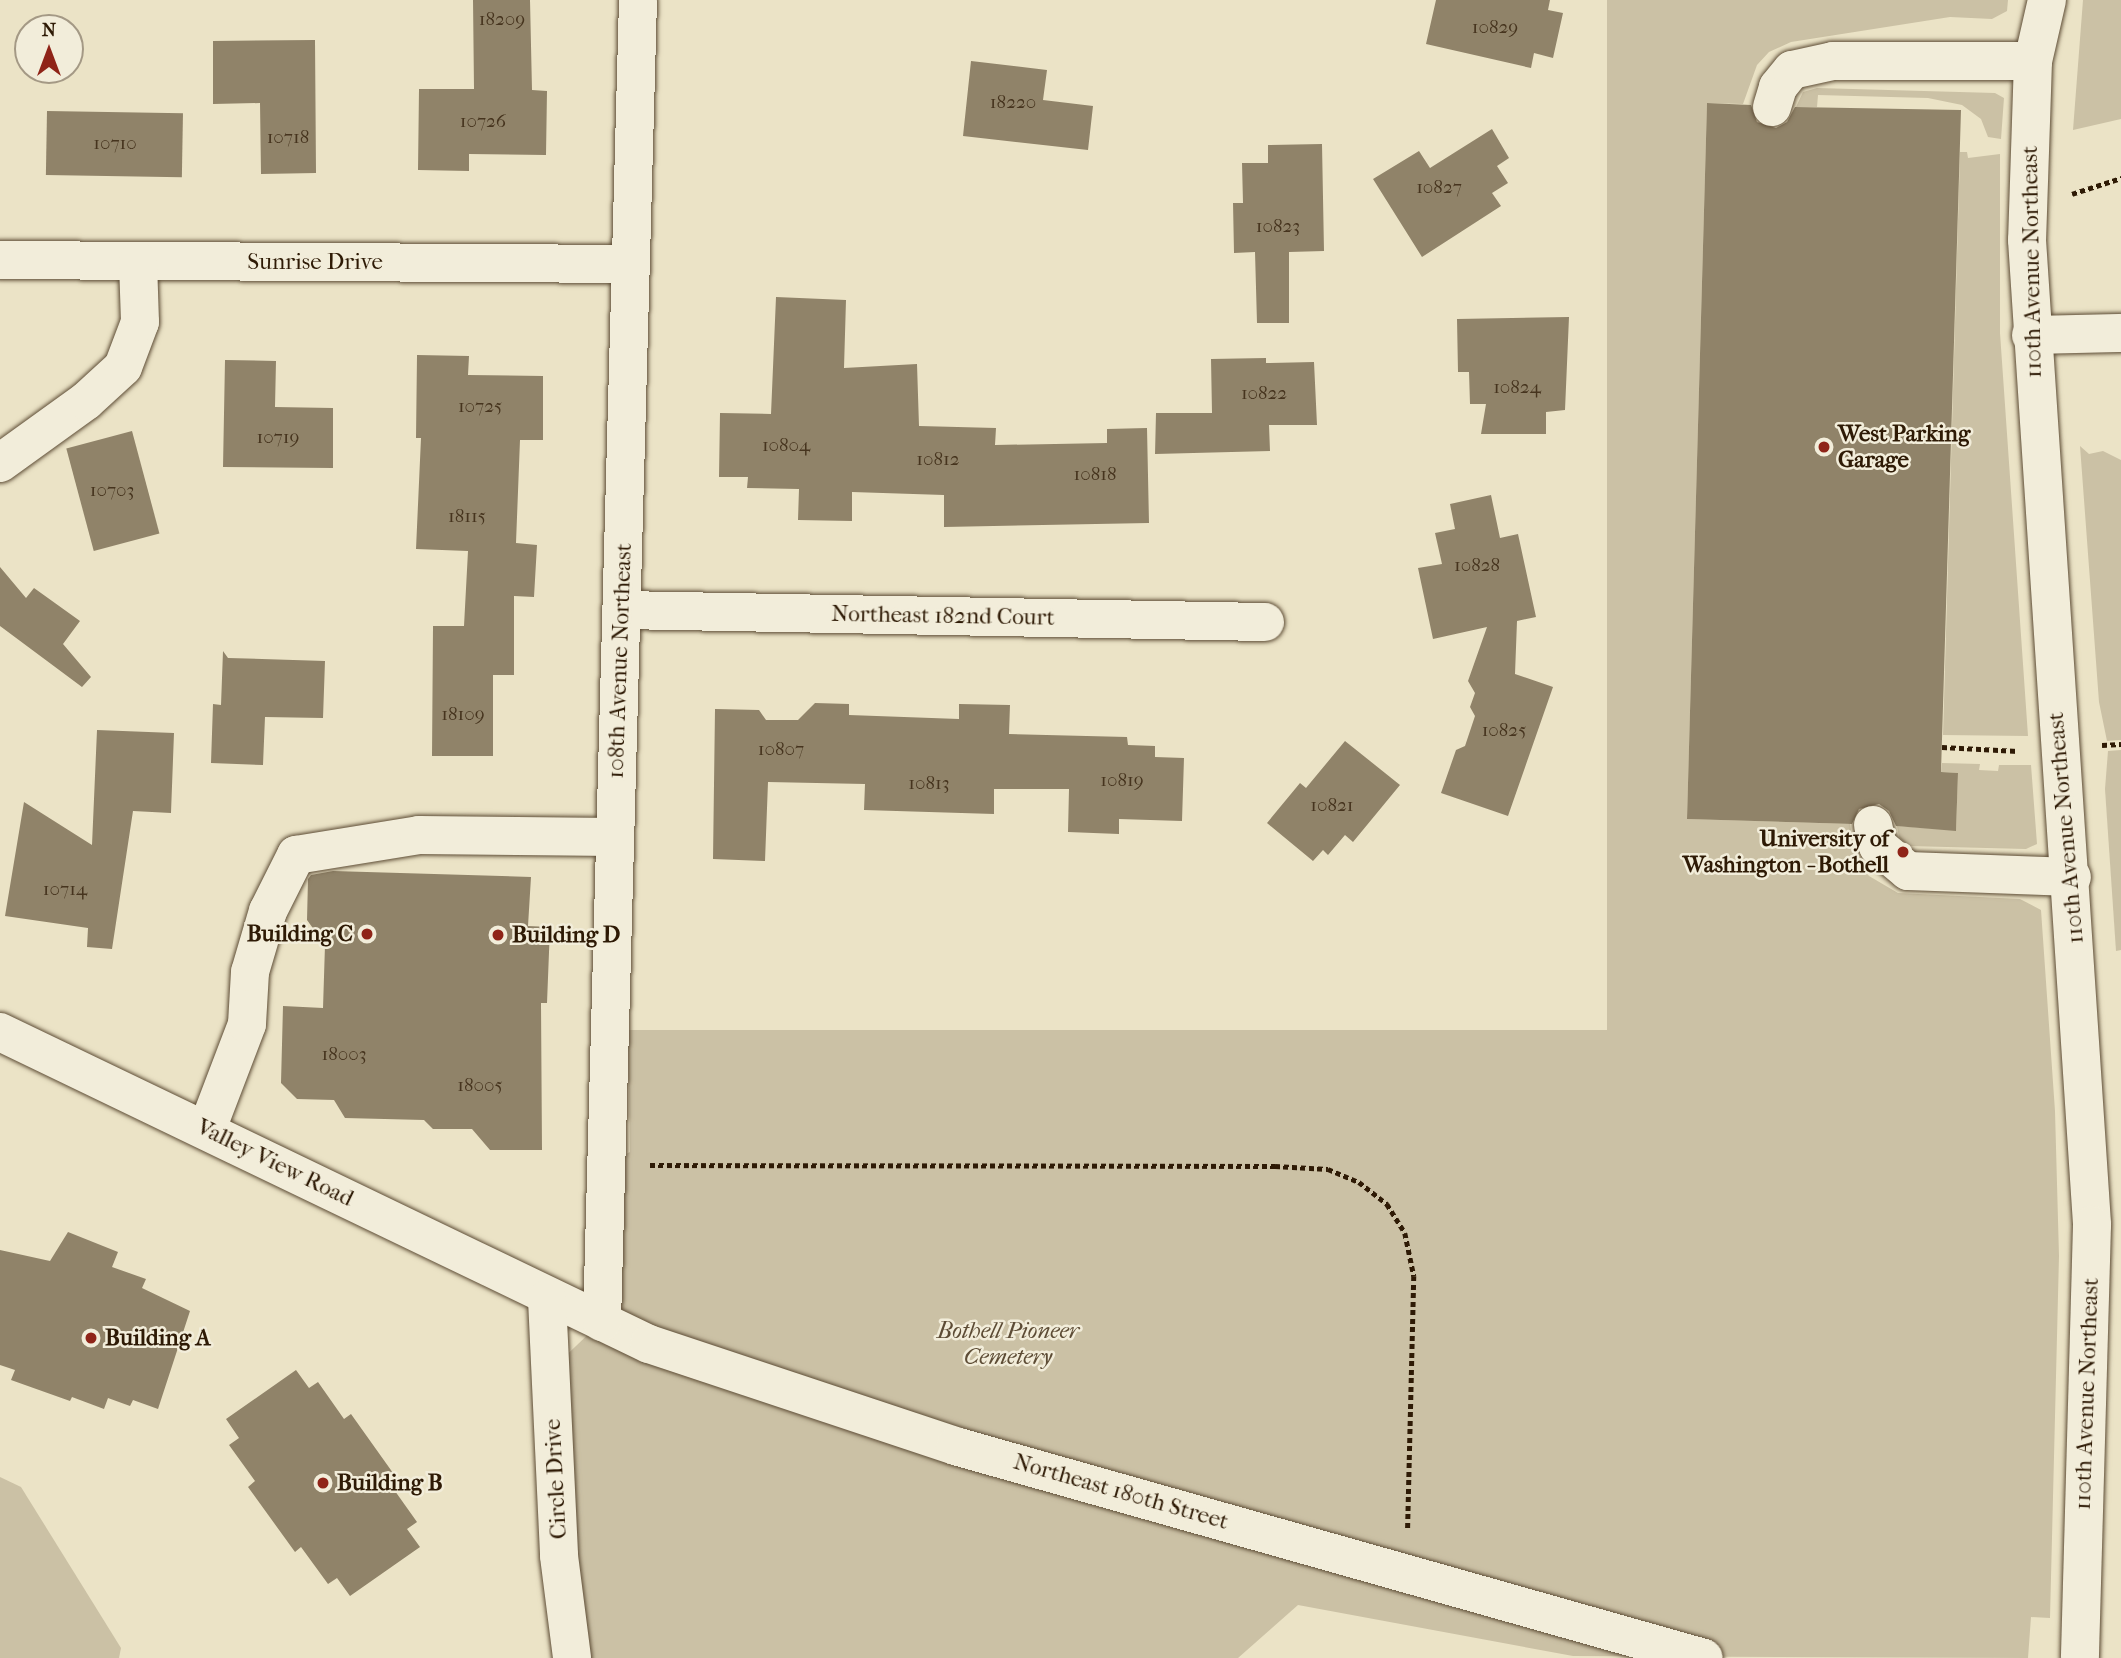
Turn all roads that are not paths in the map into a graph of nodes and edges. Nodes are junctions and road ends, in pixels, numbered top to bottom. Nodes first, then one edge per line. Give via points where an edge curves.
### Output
1 (638, 0) edge
2 (2047, 0) edge
3 (2033, 61) junction
4 (1772, 107) dead end
5 (0, 260) edge
6 (138, 261) junction
7 (630, 264) junction
8 (2121, 333) edge
9 (2031, 335) junction
10 (0, 463) edge
11 (622, 610) junction
12 (1265, 622) dead end
13 (1873, 825) dead end
14 (614, 838) junction
15 (2072, 877) junction
16 (0, 1032) edge
17 (207, 1129) junction
18 (547, 1299) junction
19 (602, 1322) junction
20 (572, 1658) edge
21 (1704, 1658) edge
22 (2080, 1658) edge

1 - 7 street, 108th Avenue Northeast
2 - 3 street, 110th Avenue Northeast
3 - 4 street via 1833,61 1792,70 1777,87
3 - 9 street, 110th Avenue Northeast via 2028,240
5 - 6 street, Sunrise Drive
6 - 7 street, Sunrise Drive
6 - 10 street via 141,322 123,367 86,401
7 - 11 street, 108th Avenue Northeast
8 - 9 street
9 - 15 street, 110th Avenue Northeast
11 - 12 street, Northeast 182nd Court
11 - 14 street, 108th Avenue Northeast
13 - 15 street via 1878,846 1908,871
14 - 17 street via 419,835 296,855 268,911 250,972 247,1024
14 - 19 street, 108th Avenue Northeast
15 - 22 street, 110th Avenue Northeast via 2092,1226
16 - 17 street, Valley View Road
17 - 18 street, Valley View Road
18 - 19 street, Northeast 180th Street
18 - 20 street, Circle Drive via 559,1556
19 - 21 street, Northeast 180th Street via 649,1344 955,1446

